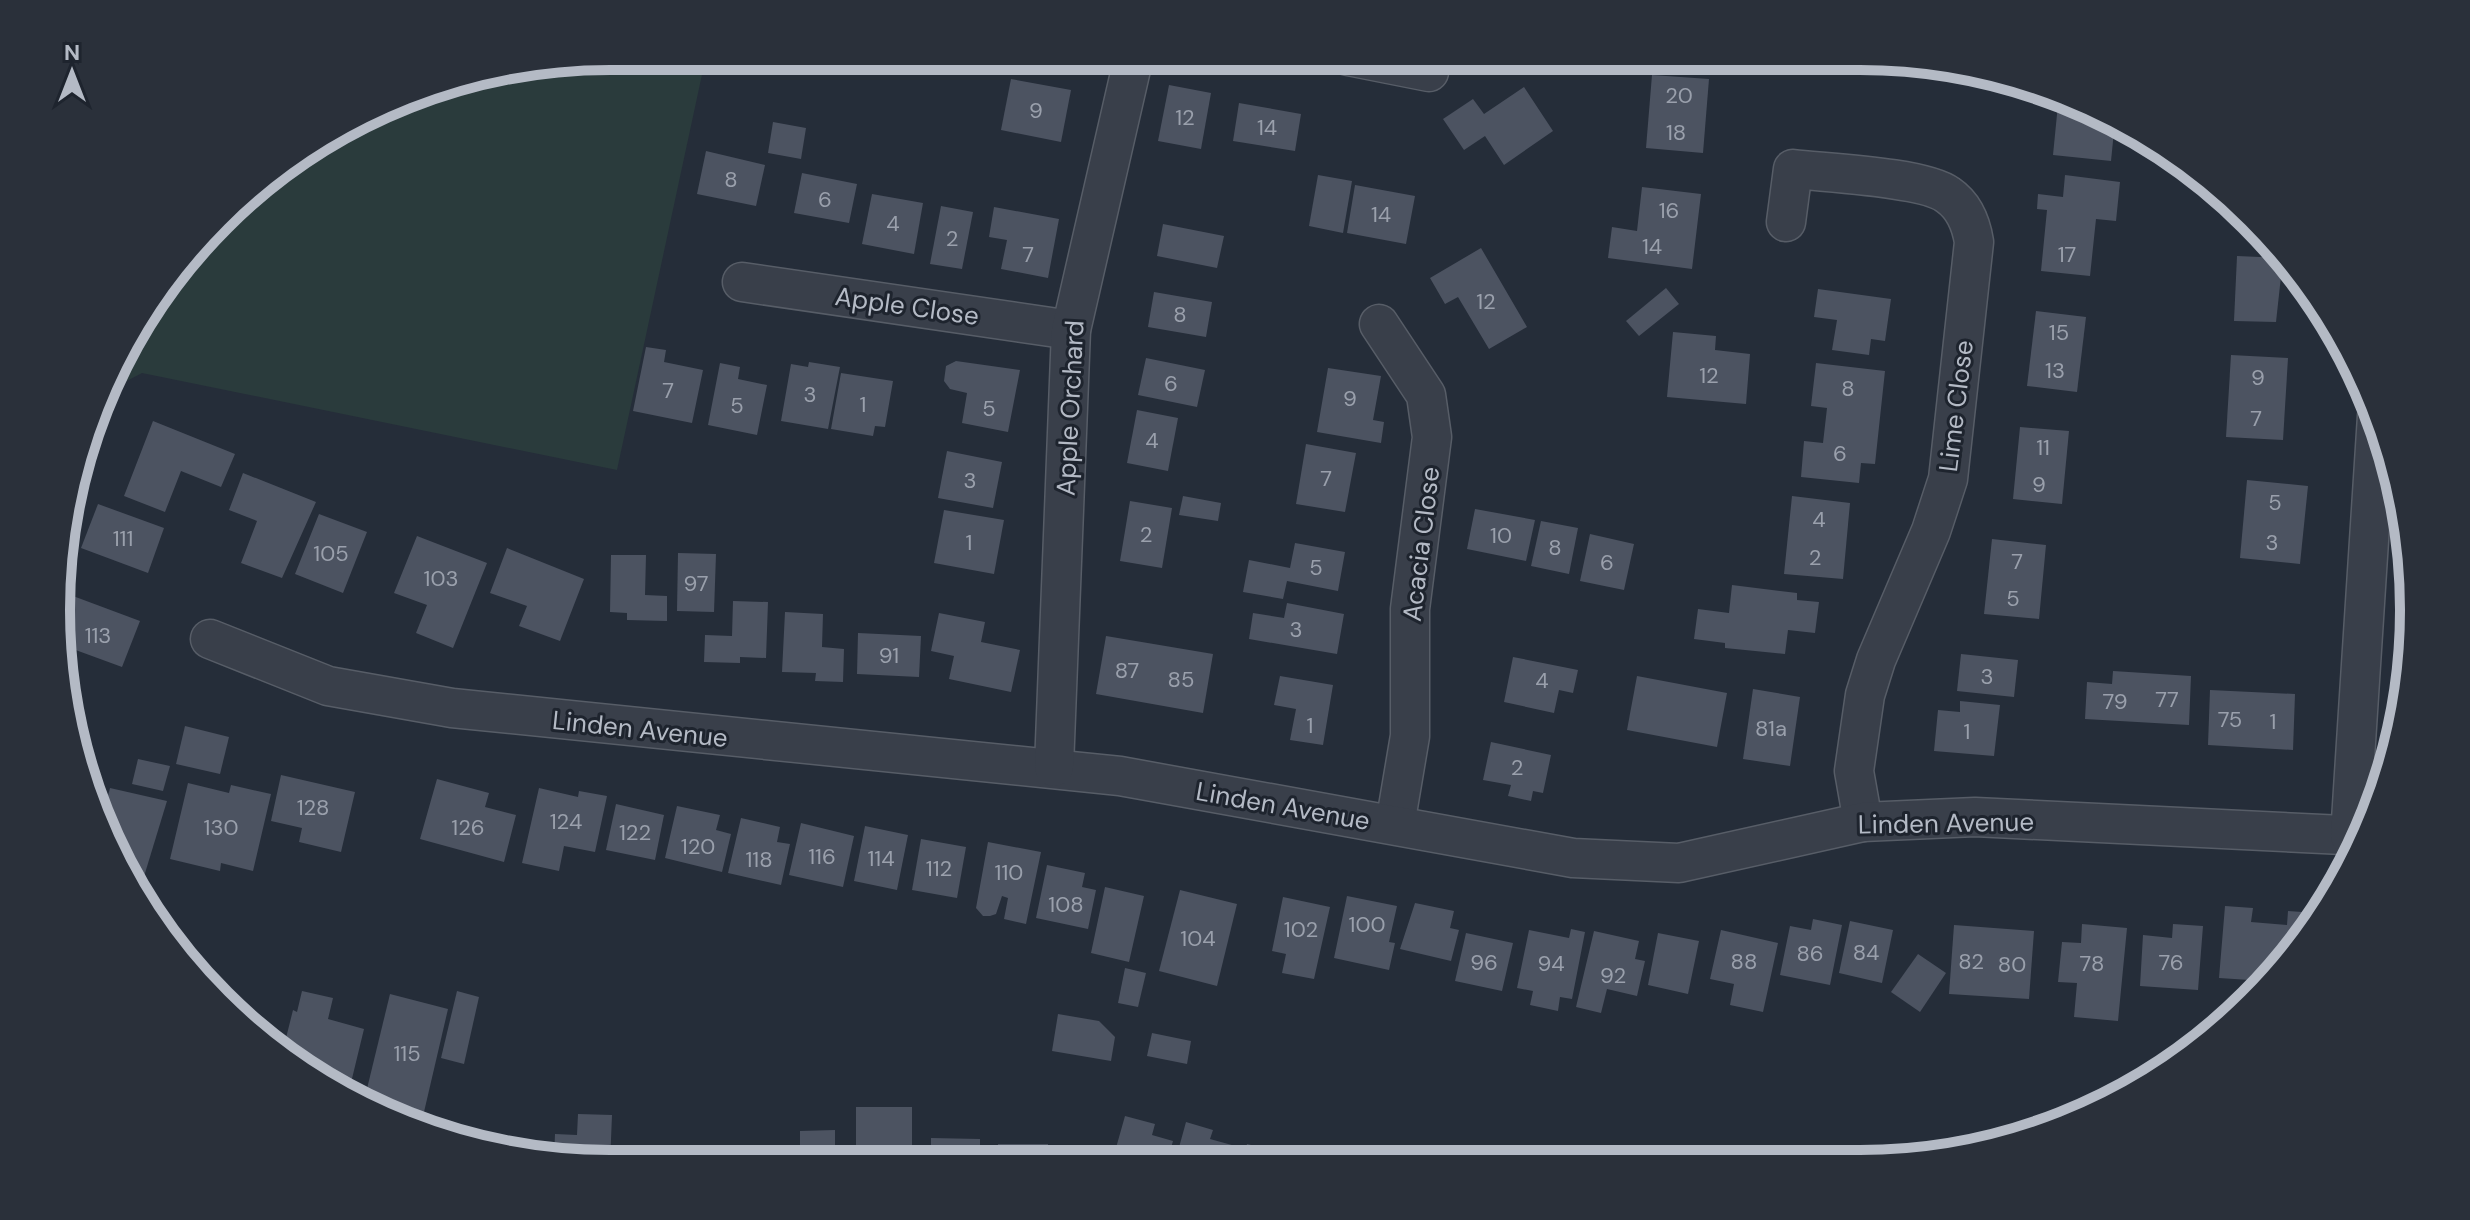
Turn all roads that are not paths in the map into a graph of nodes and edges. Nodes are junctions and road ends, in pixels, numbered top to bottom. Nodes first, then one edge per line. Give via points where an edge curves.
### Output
1 (1131, 70) edge
2 (1419, 70) edge
3 (1429, 72) dead end
4 (1786, 222) dead end
5 (742, 282) dead end
6 (1379, 324) dead end
7 (1071, 330) junction
8 (2375, 450) edge
9 (210, 639) dead end
10 (1054, 767) junction
11 (2358, 820) edge
12 (1863, 822) junction
13 (1395, 825) junction
14 (2350, 836) edge

1 - 7 street, Apple Orchard
2 - 3 street
4 - 12 street, Lime Close via 1793,169 1931,186 1966,214 1974,242 1948,479 1865,695 1854,771
5 - 7 street, Apple Close
6 - 13 street, Acacia Close via 1426,395 1432,437 1410,609 1410,736
7 - 10 street, Apple Orchard
8 - 11 street
9 - 10 street, Linden Avenue via 328,686 452,708 816,748
10 - 13 street, Linden Avenue
12 - 13 street, Linden Avenue via 1759,842 1709,858 1649,863 1573,858
12 - 14 street, Linden Avenue via 1975,817

